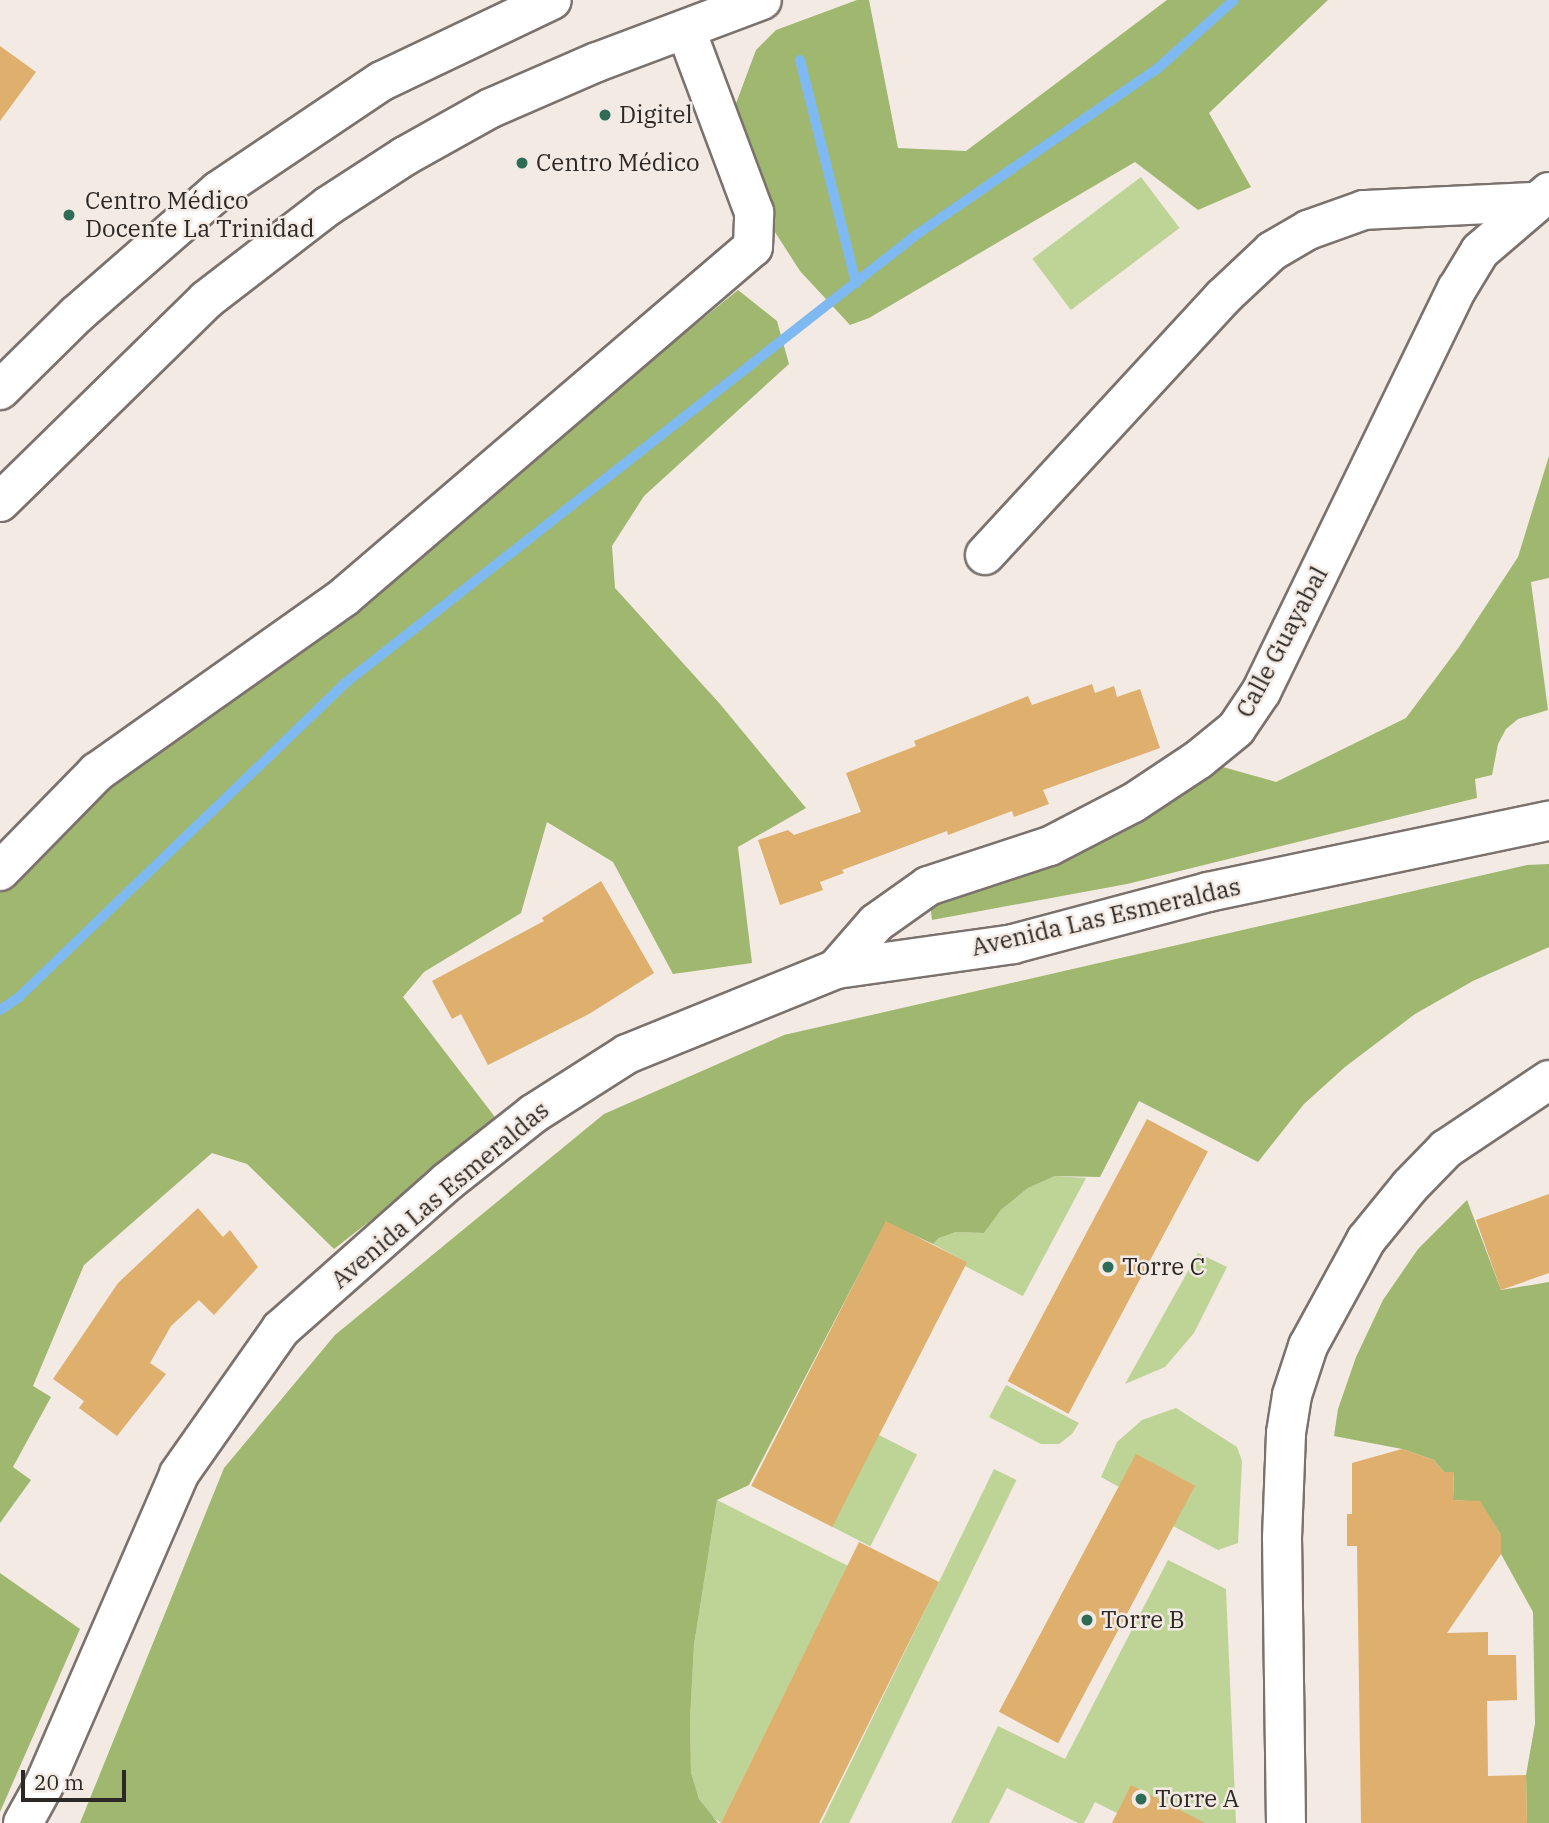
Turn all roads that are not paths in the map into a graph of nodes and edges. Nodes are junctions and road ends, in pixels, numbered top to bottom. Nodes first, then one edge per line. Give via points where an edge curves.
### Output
1 (552, 0) edge
2 (762, 0) edge
3 (682, 32) junction
4 (1541, 197) edge
5 (0, 390) edge
6 (0, 502) edge
7 (985, 555) dead end
8 (1549, 821) edge
9 (0, 871) edge
10 (836, 970) junction
11 (1549, 1080) edge
12 (23, 1823) edge
13 (1286, 1823) edge

1 - 5 street via 382,80 218,191 76,315
2 - 3 street
3 - 6 street via 597,62 491,108 328,206 206,300
3 - 9 street via 739,217 753,247 344,597 97,772
4 - 7 street via 1364,210 1308,230 1272,251 1222,298
4 - 10 street, Calle Guayabal via 1480,251 1457,289 1261,692 1236,729 1133,803 1050,846 928,886 876,923
8 - 10 street, Avenida Las Esmeraldas via 1208,892 1013,944
10 - 12 street, Avenida Las Esmeraldas via 627,1054 543,1107 447,1182 281,1329 179,1474 44,1785
11 - 13 street via 1446,1149 1410,1186 1366,1240 1307,1346 1286,1433 1282,1538

